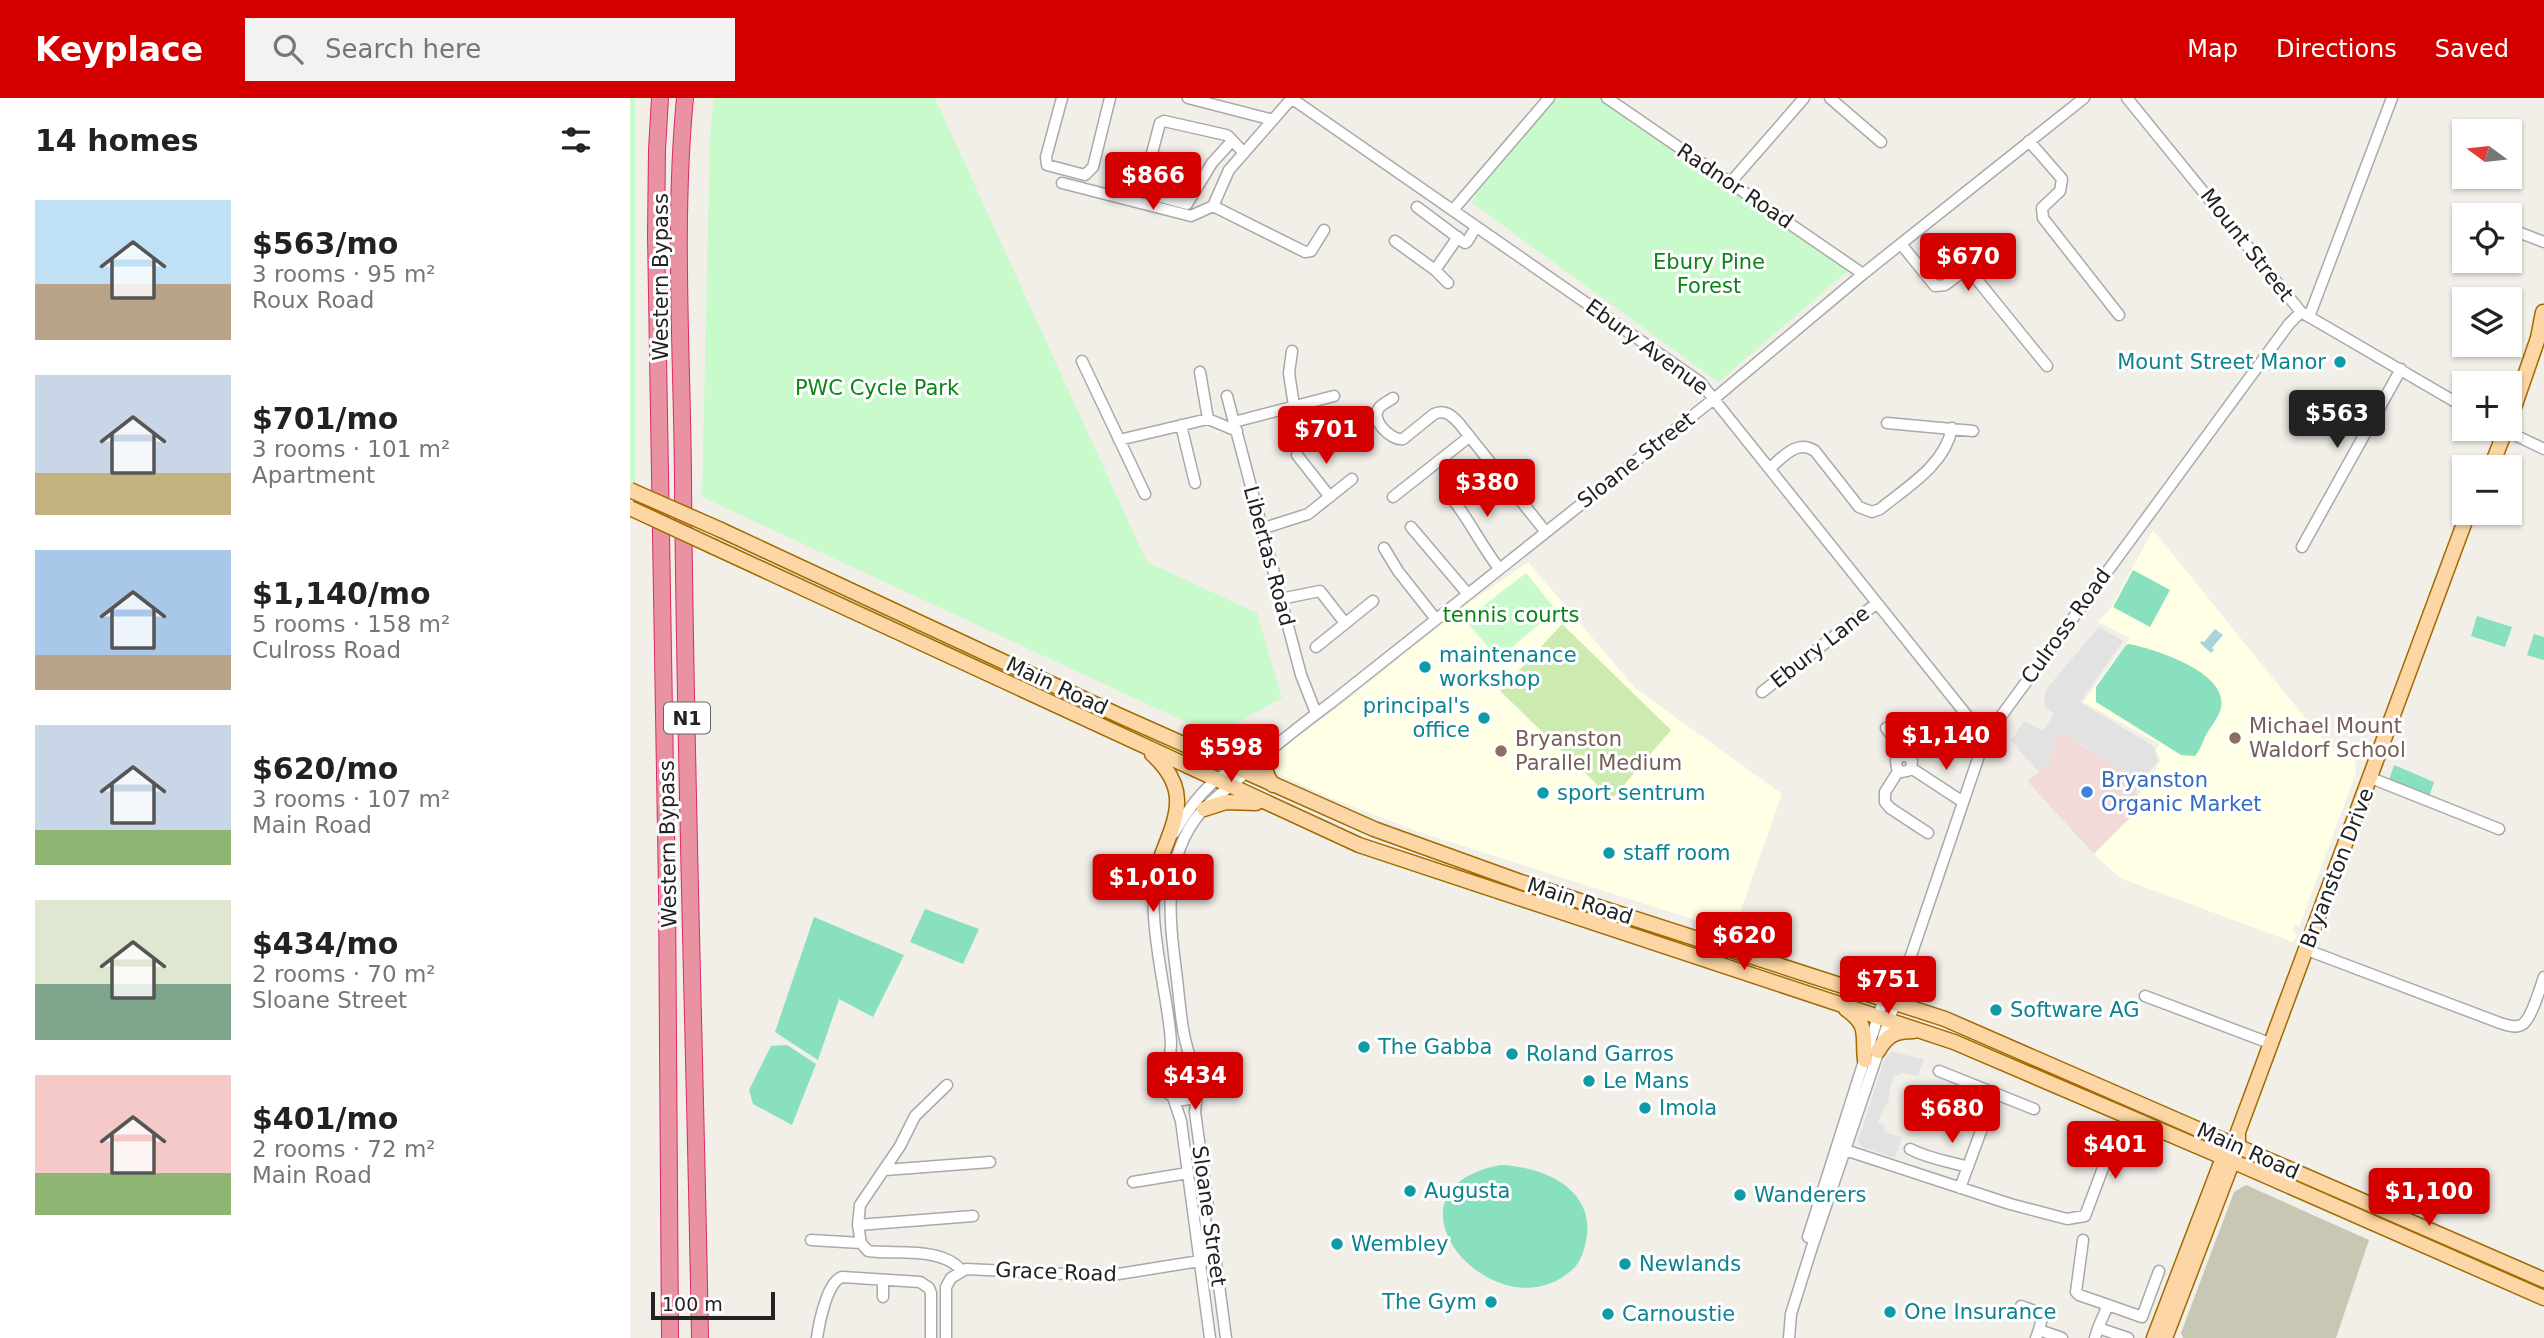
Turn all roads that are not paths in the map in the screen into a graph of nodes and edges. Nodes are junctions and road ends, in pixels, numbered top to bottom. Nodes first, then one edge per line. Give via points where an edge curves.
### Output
1 (660, 98) edge
2 (685, 98) edge
3 (1062, 98) edge
4 (1109, 98) edge
5 (1188, 98) edge
6 (1291, 98) edge
7 (1549, 98) edge
8 (1607, 98) edge
9 (1804, 98) edge
10 (1830, 98) edge
11 (2084, 98) edge
12 (2127, 98) edge
13 (2392, 98) edge
14 (1273, 120) junction
15 (1232, 141) junction
16 (2029, 141) junction
17 (1881, 142) dead end
18 (1244, 153) junction
19 (1062, 183) dead end
20 (1730, 183) junction
21 (1213, 206) junction
22 (1417, 207) dead end
23 (1453, 210) junction
24 (1476, 227) junction
25 (1324, 230) dead end
26 (2522, 234) edge
27 (1458, 237) junction
28 (1395, 241) dead end
29 (2544, 242) edge
30 (1901, 244) junction
31 (1435, 270) junction
32 (1863, 274) junction
33 (1448, 283) dead end
34 (2543, 310) edge
35 (2119, 315) dead end
36 (2305, 315) junction
37 (1292, 351) dead end
38 (1082, 361) dead end
39 (2047, 366) dead end
40 (2402, 369) junction
41 (2519, 371) edge
42 (1200, 372) dead end
43 (2522, 380) edge
44 (1227, 396) dead end
45 (1334, 396) dead end
46 (1393, 398) dead end
47 (1715, 398) junction
48 (2452, 400) edge
49 (1294, 406) junction
50 (1208, 419) junction
51 (1887, 424) dead end
52 (1181, 425) junction
53 (1236, 427) junction
54 (1952, 428) junction
55 (1973, 431) dead end
56 (1469, 437) junction
57 (2522, 437) edge
58 (1119, 440) junction
59 (2544, 449) edge
60 (1297, 455) dead end
61 (1770, 468) junction
62 (1352, 479) dead end
63 (1195, 483) dead end
64 (630, 490) edge
65 (1144, 494) dead end
66 (1330, 497) junction
67 (1393, 497) dead end
68 (1454, 501) dead end
69 (630, 508) edge
70 (2464, 525) edge
71 (1410, 527) dead end
72 (1261, 529) junction
73 (1545, 531) junction
74 (2302, 547) dead end
75 (1384, 548) dead end
76 (1498, 567) junction
77 (1466, 593) junction
78 (1280, 599) junction
79 (1373, 601) dead end
80 (1877, 603) junction
81 (1435, 618) junction
82 (1345, 623) junction
83 (1316, 647) dead end
84 (1762, 692) dead end
85 (1316, 713) junction
86 (1886, 728) dead end
87 (1938, 731) dead end
88 (1984, 738) junction
89 (1146, 749) junction
90 (1269, 750) junction
91 (1907, 760) junction
92 (1244, 768) junction
93 (2371, 778) junction
94 (1223, 783) junction
95 (1273, 785) junction
96 (1963, 802) junction
97 (1265, 803) junction
98 (1204, 809) junction
99 (2499, 830) dead end
100 (1928, 833) dead end
101 (1160, 860) junction
102 (2307, 950) junction
103 (2544, 977) edge
104 (2145, 996) dead end
105 (1890, 1000) junction
106 (1839, 1004) junction
107 (1884, 1017) junction
108 (1926, 1032) junction
109 (2272, 1044) junction
110 (1878, 1051) junction
111 (1865, 1060) junction
112 (1194, 1066) junction
113 (1168, 1070) junction
114 (1939, 1071) dead end
115 (947, 1085) dead end
116 (1197, 1093) junction
117 (1995, 1093) junction
118 (1172, 1097) junction
119 (2034, 1109) dead end
120 (2247, 1110) junction
121 (1197, 1127) junction
122 (2204, 1132) junction
123 (1183, 1135) junction
124 (2115, 1136) dead end
125 (2232, 1148) junction
126 (1841, 1149) junction
127 (1910, 1149) dead end
128 (1200, 1151) junction
129 (990, 1162) dead end
130 (1968, 1167) junction
131 (885, 1170) junction
132 (2254, 1170) junction
133 (1188, 1174) junction
134 (1133, 1182) dead end
135 (2224, 1183) junction
136 (1960, 1188) junction
137 (1208, 1202) junction
138 (973, 1216) dead end
139 (858, 1225) junction
140 (811, 1240) dead end
141 (2083, 1240) dead end
142 (861, 1243) junction
143 (1200, 1262) junction
144 (2159, 1272) dead end
145 (958, 1273) junction
146 (883, 1280) junction
147 (2544, 1280) edge
148 (883, 1297) dead end
149 (2544, 1298) edge
150 (2108, 1305) junction
151 (2021, 1306) dead end
152 (2097, 1333) edge
153 (2038, 1334) edge
154 (670, 1338) edge
155 (700, 1338) edge
156 (817, 1338) edge
157 (931, 1338) edge
158 (946, 1338) edge
159 (1210, 1338) edge
160 (1226, 1338) edge
161 (1782, 1338) edge
162 (1789, 1338) edge
163 (2062, 1338) edge
164 (2128, 1338) edge
165 (2154, 1338) edge
166 (2165, 1338) edge

1 - 154 highway, Western Bypass / N1 via 656,235
2 - 155 highway, Western Bypass / N1 via 680,249 683,522
3 - 4 street via 1047,165 1085,176 1093,167
5 - 14 street
6 - 14 street
6 - 23 street, Ebury Avenue
7 - 23 street
8 - 20 street, Radnor Road
9 - 20 street
10 - 17 street
11 - 16 street, Sloane Street
12 - 36 street, Mount Street
13 - 36 street, Culross Road
14 - 18 street
15 - 15 street via 1226,135 1162,122 1145,193 1187,204
15 - 18 street
16 - 30 street, Sloane Street
16 - 35 street via 2062,179 2060,191 2042,208 2043,218
18 - 21 street via 1229,170
19 - 21 street via 1191,216
20 - 32 street, Radnor Road
21 - 25 street via 1305,252 1311,251
22 - 27 street
23 - 24 street, Ebury Avenue
24 - 27 street via 1467,243
24 - 47 street, Ebury Avenue via 1694,377
26 - 29 street
27 - 31 street
28 - 31 street
30 - 32 street, Sloane Street
30 - 39 street via 1935,286 1970,271
31 - 33 street
32 - 47 street, Sloane Street
34 - 41 main road
34 - 43 main road
36 - 40 street, Mount Street
36 - 88 street, Culross Road via 2289,324
37 - 49 street via 1289,373
38 - 58 street
40 - 48 street, Mount Street
40 - 74 street
42 - 50 street
44 - 53 street, Libertas Road
45 - 49 street
46 - 56 street via 1380,407 1377,417 1394,439 1402,439 1442,412 1458,422
47 - 61 street, Ebury Avenue
47 - 73 street, Sloane Street
49 - 53 street
50 - 52 street
50 - 53 street
51 - 54 street
52 - 58 street
52 - 63 street
53 - 72 street, Libertas Road
54 - 55 street
54 - 61 street via 1932,466 1872,512 1859,507 1808,447 1793,449
56 - 67 street
56 - 73 street
57 - 59 street
58 - 65 street
60 - 66 street
61 - 80 street, Ebury Avenue
62 - 66 street
64 - 92 main road, Main Road, bridge
66 - 72 street via 1308,514
68 - 76 street
69 - 89 main road, Main Road, bridge
70 - 93 main road, Bryanston Drive
71 - 77 street
72 - 78 street, Libertas Road
73 - 76 street, Sloane Street
75 - 81 street
76 - 77 street, Sloane Street
77 - 81 street, Sloane Street
78 - 82 street via 1320,591
78 - 85 street, Libertas Road
79 - 82 street
80 - 84 street, Ebury Lane
80 - 88 street, Ebury Avenue
81 - 85 street, Sloane Street
82 - 83 street
85 - 90 street, Sloane Street
86 - 91 street
87 - 91 street via 1911,751
88 - 96 street, Culross Road
89 - 94 main road, Main Road
89 - 101 main road via 1168,772 1178,796 1176,820
90 - 92 street, Sloane Street
90 - 95 main road via 1265,768
91 - 96 street
91 - 100 street via 1907,771 1899,770 1885,792 1885,802
92 - 94 street, Sloane Street
92 - 95 main road, Main Road
93 - 99 street
93 - 102 main road, Bryanston Drive
94 - 97 main road, Main Road
94 - 98 street, Sloane Street
94 - 101 street, Sloane Street via 1181,821
95 - 105 main road, Main Road via 1472,866
96 - 105 street, Culross Road via 1903,979
97 - 98 main road via 1226,802
97 - 106 main road, Main Road via 1385,855
98 - 112 street, Sloane Street via 1185,835 1175,860 1169,910 1186,1044
101 - 113 street, Sloane Street via 1154,906 1171,1042
102 - 103 street via 2500,1023 2520,1026
102 - 109 main road, Bryanston Drive
104 - 109 street
105 - 107 street, Culross Road
105 - 122 main road, Main Road via 1974,1031
106 - 107 main road, Main Road
106 - 111 main road via 1862,1025
107 - 108 main road, Main Road
107 - 110 street, Culross Road
107 - 111 street, Culross Road
108 - 110 main road via 1894,1033
108 - 125 main road, Main Road
109 - 120 main road, Bryanston Drive
110 - 126 street, Culross Road
111 - 126 street, Culross Road
112 - 113 street via 1183,1062
112 - 116 street via 1201,1079
113 - 118 street via 1164,1082
114 - 117 street
115 - 131 street via 918,1112
116 - 118 street via 1183,1100
116 - 121 street, Sloane Street
117 - 119 street
117 - 130 street
118 - 123 street, Sloane Street
120 - 122 main road via 2228,1132
120 - 125 main road, Bryanston Drive
121 - 123 street
121 - 128 street, Sloane Street
122 - 125 main road, Main Road
123 - 133 street, Sloane Street
124 - 136 street via 2085,1216 2067,1219
125 - 132 main road, Main Road
125 - 135 main road, Bryanston Drive
125 - 147 main road, Main Road
125 - 165 main road, Bryanston Drive
126 - 136 street
126 - 161 street, Culross Road via 1785,1307
126 - 162 street, Culross Road via 1793,1308
127 - 130 street
128 - 133 street via 1195,1169
128 - 137 street, Sloane Street
129 - 131 street
130 - 136 street
131 - 139 street via 860,1205
132 - 135 main road
132 - 149 main road, Main Road
133 - 134 street
133 - 143 street, Sloane Street
135 - 166 main road, Bryanston Drive
137 - 143 street via 1208,1258
137 - 160 street, Sloane Street
138 - 139 street
139 - 142 street
140 - 142 street
141 - 150 street via 2077,1293
142 - 145 street via 871,1252 950,1259
143 - 145 street, Grace Road via 1106,1276
143 - 159 street, Sloane Street
144 - 150 street via 2142,1317
145 - 158 street via 946,1287
146 - 148 street
146 - 156 street via 835,1280
146 - 157 street via 920,1282 929,1288
150 - 152 street
151 - 153 street via 2043,1314
152 - 164 street
153 - 163 street

